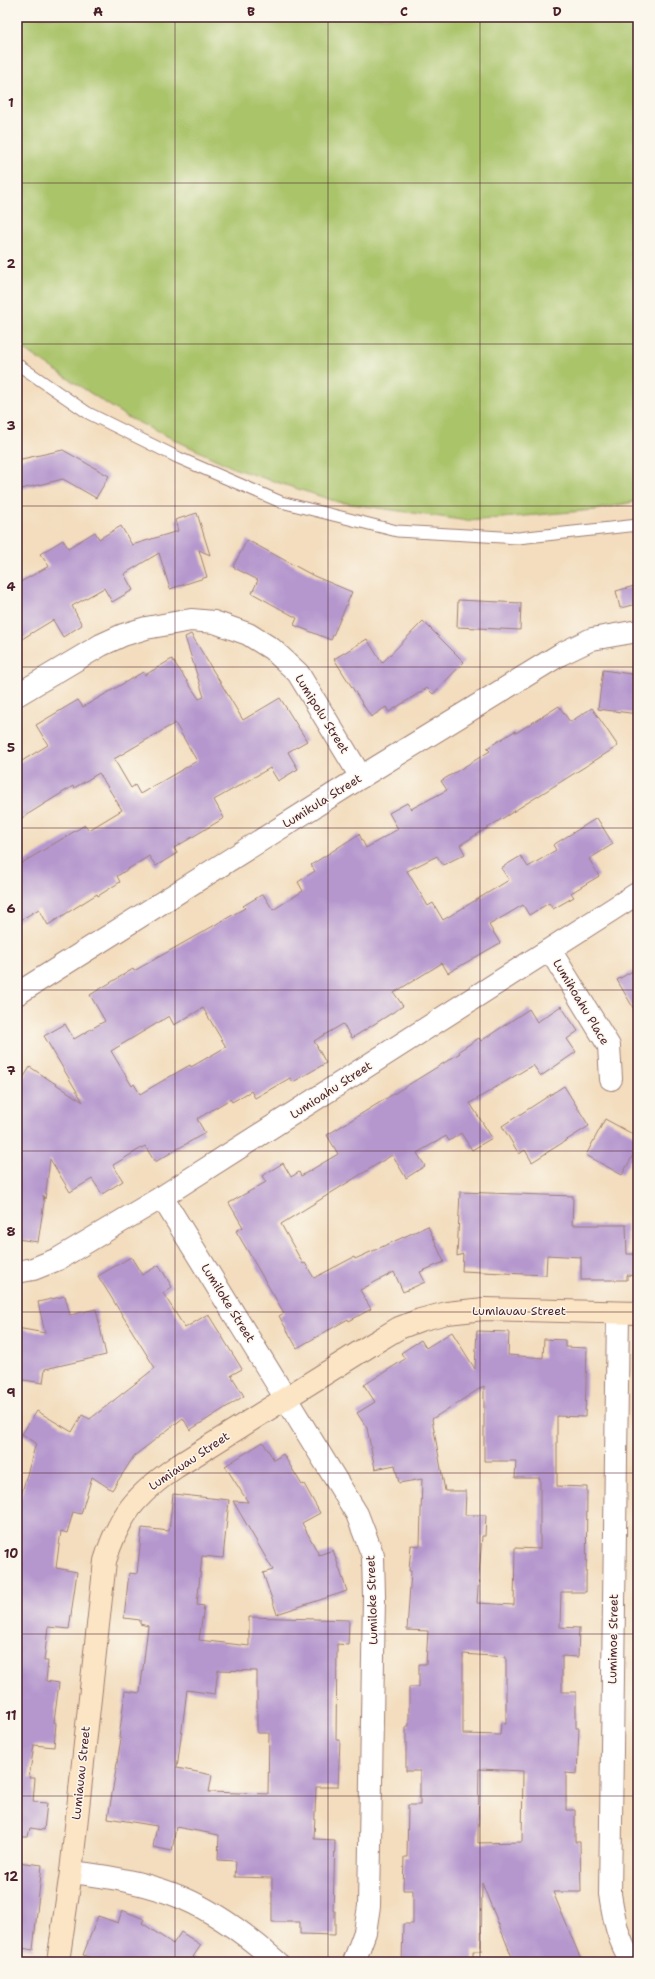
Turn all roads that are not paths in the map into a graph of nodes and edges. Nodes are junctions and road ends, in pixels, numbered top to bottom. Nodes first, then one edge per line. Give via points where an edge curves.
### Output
1 (17, 364) edge
2 (638, 525) edge
3 (638, 630) edge
4 (17, 695) edge
5 (360, 777) junction
6 (638, 893) edge
7 (550, 950) junction
8 (17, 994) edge
9 (611, 1079) dead end
10 (162, 1197) junction
11 (17, 1272) edge
12 (628, 1313) edge
13 (285, 1398) junction
14 (71, 1872) junction
15 (58, 1962) edge
16 (277, 1962) edge
17 (354, 1962) edge
18 (632, 1962) edge

1 - 2 lane via 88,413 179,458 281,502 397,532 518,538
3 - 5 street, Lumikula Street via 592,639 561,654
4 - 5 street, Lumipolu Street via 101,644 123,635 183,621 214,622 248,634 272,649 298,673
5 - 8 street, Lumikula Street
6 - 7 street, Lumioahu Street
7 - 9 street, Lumihoahu Place via 609,1046
7 - 10 street, Lumioahu Street
10 - 11 street, Lumioahu Street via 58,1259
10 - 13 street, Lumiloke Street
12 - 13 street, Lumiauau Street via 484,1309 447,1313 399,1328
12 - 18 street, Lumimoe Street via 610,1894 615,1926
13 - 14 street, Lumiauau Street via 153,1483 133,1503 112,1538 101,1585
13 - 17 street, Lumiloke Street via 357,1514 373,1556 368,1906 364,1932
14 - 15 street, Lumiauau Street
14 - 16 street via 142,1883 175,1894 206,1908 249,1937

